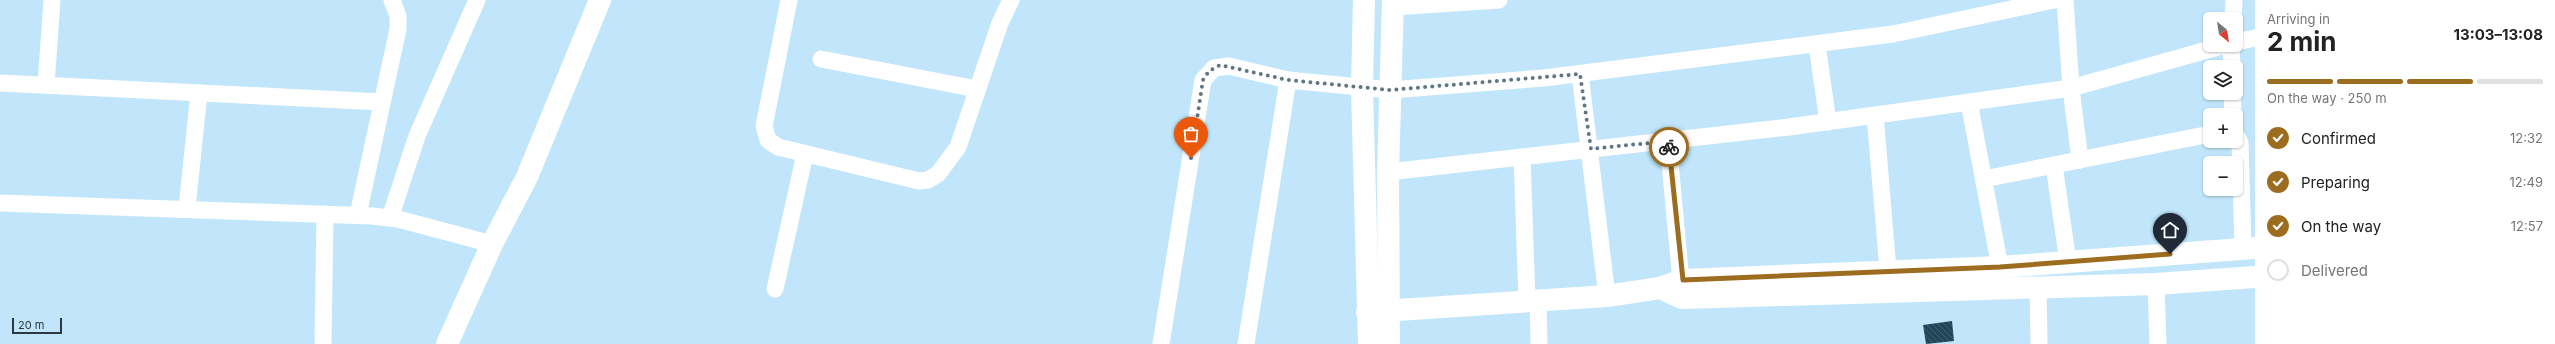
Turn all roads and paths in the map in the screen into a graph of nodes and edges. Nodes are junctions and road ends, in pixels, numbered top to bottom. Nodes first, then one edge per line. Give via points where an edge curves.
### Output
1 (52, 0) edge
2 (392, 0) edge
3 (478, 0) edge
4 (600, 0) edge
5 (790, 0) edge
6 (1011, 0) edge
7 (1364, 0) edge
8 (1499, 0) edge
9 (2054, 0) edge
10 (2065, 0) edge
11 (2234, 0) edge
12 (1393, 4) edge
13 (2233, 12) edge
14 (2255, 38) edge
15 (2243, 41) edge
16 (1817, 45) junction
17 (2203, 51) edge
18 (821, 59) dead end
19 (1580, 74) junction
20 (1288, 80) junction
21 (0, 83) edge
22 (46, 85) junction
23 (1362, 88) junction
24 (2071, 88) junction
25 (977, 89) junction
26 (1390, 90) junction
27 (198, 93) junction
28 (382, 102) junction
29 (1969, 102) junction
30 (1875, 116) junction
31 (1828, 122) junction
32 (2203, 135) edge
33 (1668, 141) junction
34 (2240, 148) edge
35 (1591, 149) junction
36 (806, 154) junction
37 (1522, 157) junction
38 (2080, 160) junction
39 (2054, 165) junction
40 (1388, 172) junction
41 (1984, 179) junction
42 (0, 203) edge
43 (187, 208) junction
44 (325, 214) junction
45 (358, 215) junction
46 (390, 218) junction
47 (492, 244) junction
48 (2249, 248) edge
49 (2068, 262) junction
50 (2000, 267) junction
51 (1888, 270) junction
52 (2255, 277) edge
53 (2156, 284) junction
54 (2038, 288) junction
55 (775, 289) dead end
56 (1682, 289) junction
57 (1608, 296) junction
58 (1533, 301) junction
59 (1378, 312) junction
60 (324, 344) edge
61 (447, 344) edge
62 (1162, 344) edge
63 (1246, 344) edge
64 (1369, 344) edge
65 (1390, 344) edge
66 (1539, 344) edge
67 (2039, 344) edge
68 (2158, 344) edge

1 - 22 street
2 - 28 street via 398,16 398,29
3 - 46 street via 417,136
4 - 47 main road via 527,177
5 - 36 street via 764,134 778,147
6 - 25 street
7 - 23 main road
8 - 12 street
9 - 16 street via 1893,34
10 - 24 street
11 - 13 street
12 - 26 main road
14 - 15 street
16 - 19 street
16 - 31 street
17 - 24 street
18 - 25 street
19 - 26 street
19 - 35 street
20 - 23 street
20 - 62 street via 1220,65 1206,75
20 - 63 street
21 - 22 street
22 - 27 street
23 - 26 street
23 - 59 main road
24 - 29 street
24 - 38 street
25 - 36 street via 958,147 946,165 928,180 919,181
26 - 40 main road
27 - 28 street
27 - 43 street
28 - 45 street
29 - 30 street
29 - 41 street
30 - 31 street
30 - 51 street
31 - 33 street
32 - 38 street
33 - 35 street
33 - 56 street
34 - 48 street
35 - 37 street
35 - 57 street
36 - 55 street
37 - 40 street
37 - 58 street
38 - 39 street
39 - 41 street
39 - 49 street
40 - 59 main road
41 - 50 street
42 - 43 street
43 - 44 street
44 - 45 street
44 - 60 street
45 - 46 street
46 - 47 street
47 - 61 main road
48 - 49 main road
49 - 50 main road
50 - 51 main road
51 - 56 main road
52 - 53 main road
53 - 54 main road
53 - 68 street
54 - 56 main road
54 - 67 street
56 - 57 main road via 1660,288
57 - 58 main road
58 - 59 main road
58 - 66 street
59 - 64 main road
59 - 65 main road

